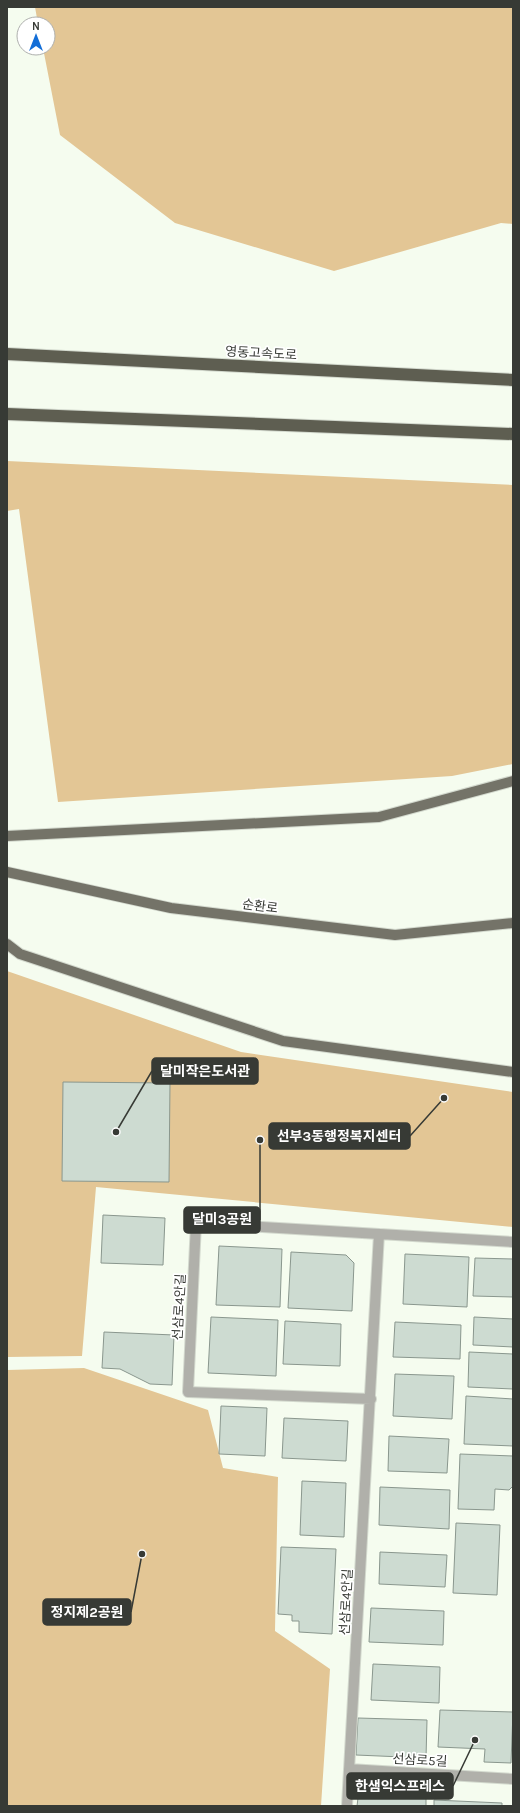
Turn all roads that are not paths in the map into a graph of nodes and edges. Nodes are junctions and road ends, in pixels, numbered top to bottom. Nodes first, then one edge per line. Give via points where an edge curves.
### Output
1 (7, 354) edge
2 (513, 380) edge
3 (7, 414) edge
4 (513, 434) edge
5 (513, 780) edge
6 (7, 836) edge
7 (7, 872) edge
8 (513, 923) edge
9 (7, 944) edge
10 (513, 1072) edge
11 (379, 1234) junction
12 (513, 1242) edge
13 (371, 1399) junction
14 (349, 1769) junction
15 (513, 1779) edge
16 (347, 1806) edge

1 - 2 highway, 영동고속도로
3 - 4 highway
5 - 6 main road via 379,817
7 - 8 main road, 순환로 via 171,908 395,935
9 - 10 main road via 20,954 283,1041
11 - 12 street, 선삼로4안길
11 - 13 street, 선삼로4안길
11 - 13 street, 선삼로4안길 via 196,1223 188,1392
13 - 14 street, 선삼로4안길
14 - 15 street, 선삼로5길
14 - 16 street, 선삼로4안길

